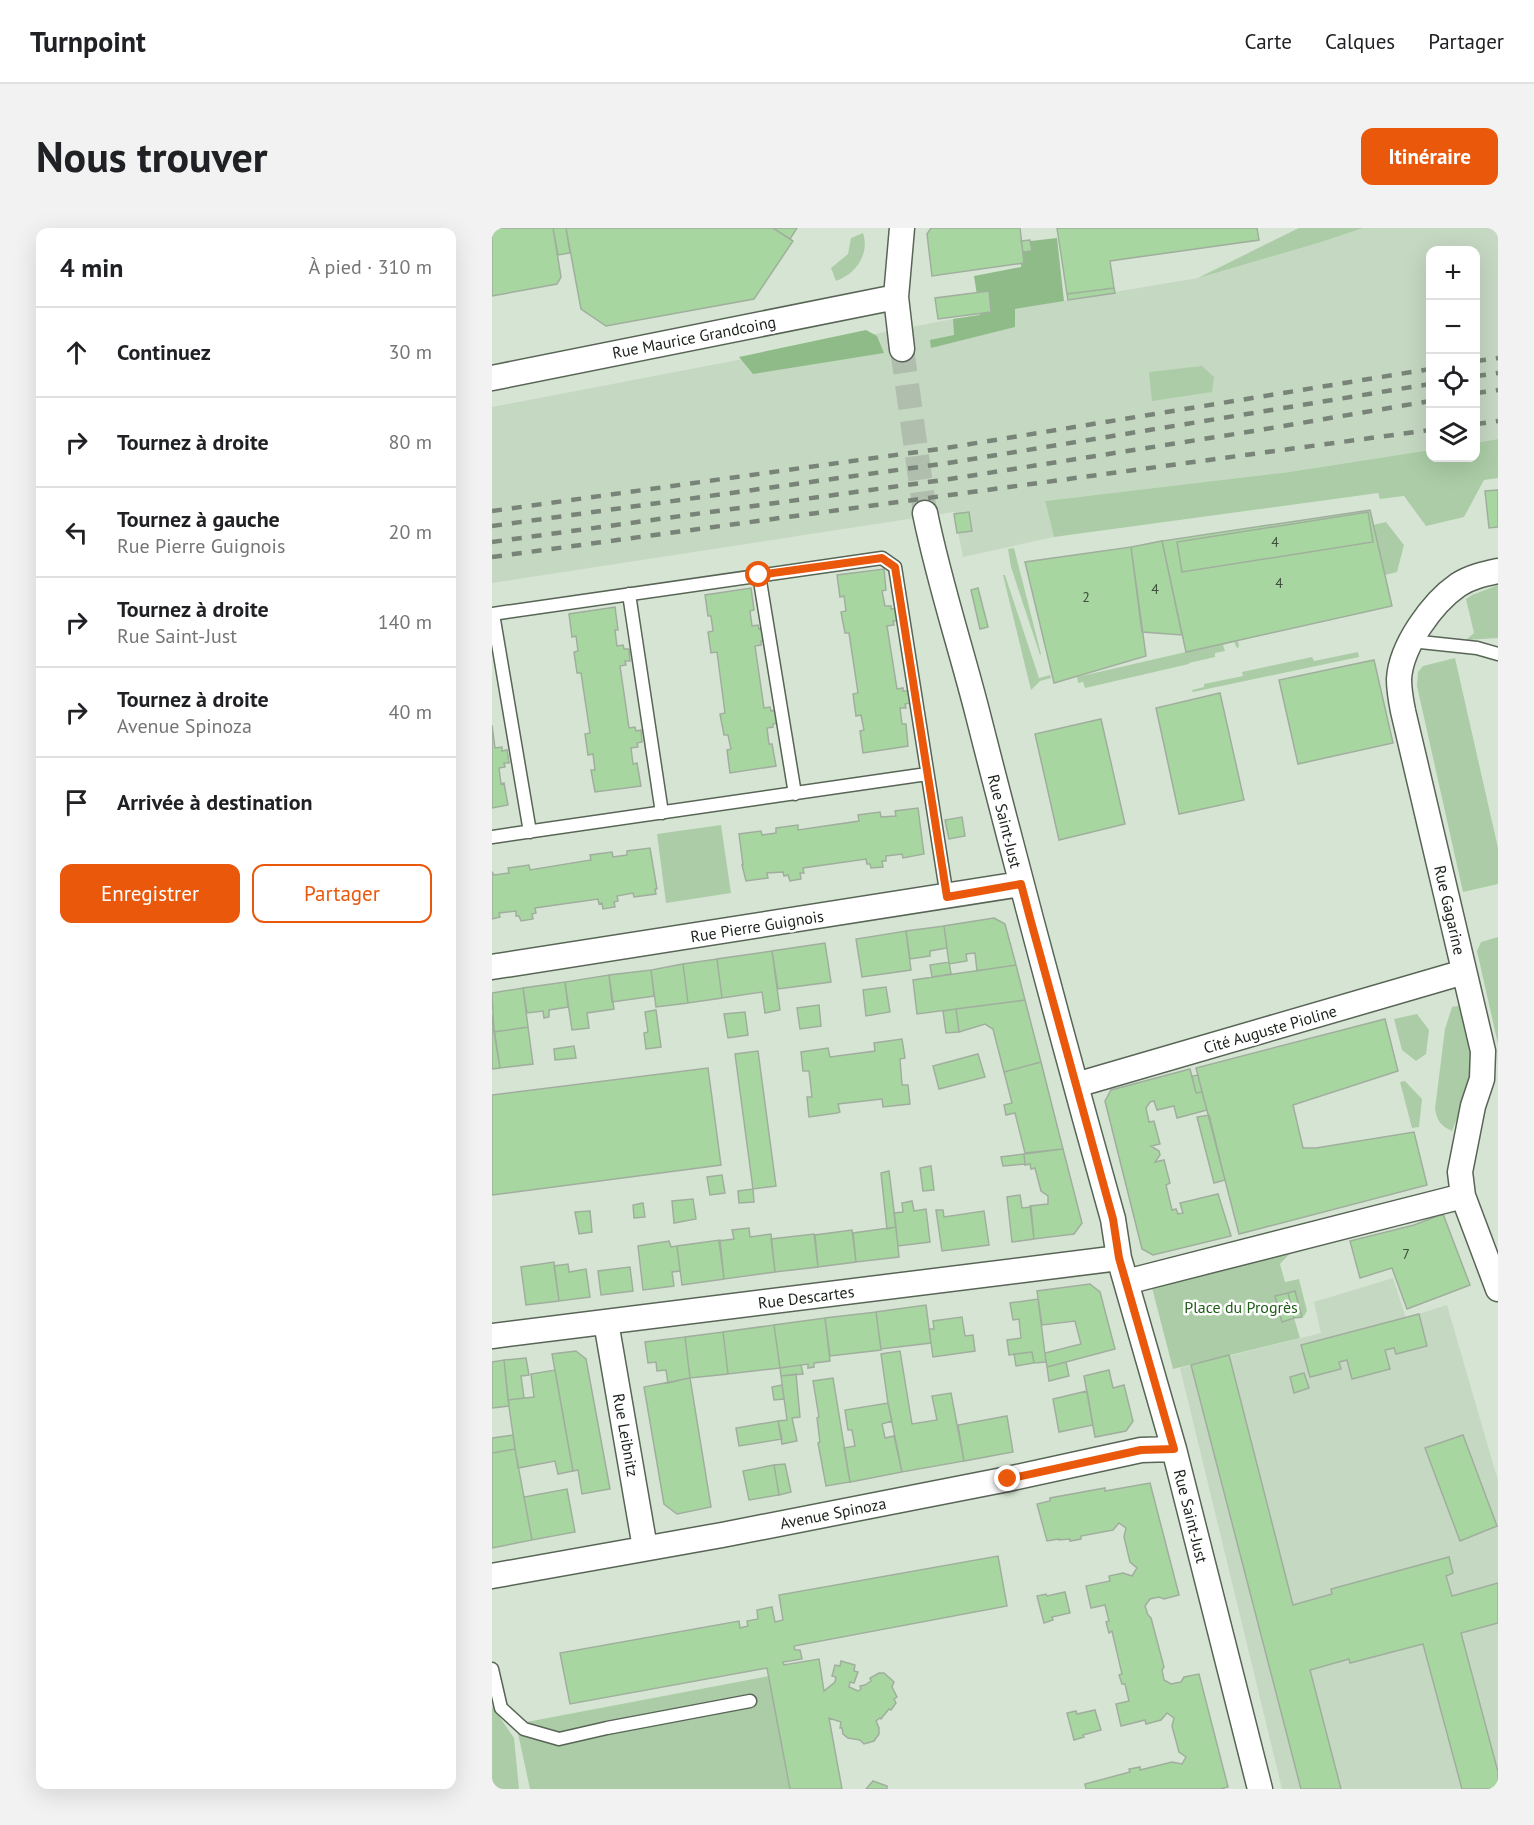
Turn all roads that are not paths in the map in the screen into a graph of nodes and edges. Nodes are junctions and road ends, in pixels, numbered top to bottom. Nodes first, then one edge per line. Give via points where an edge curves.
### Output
1 (902, 228) edge
2 (896, 297) junction
3 (902, 349) tunnel mouth
4 (492, 378) edge
5 (925, 513) tunnel mouth
6 (1498, 571) edge
7 (759, 575) junction
8 (629, 594) junction
9 (493, 614) edge
10 (1411, 640) junction
11 (1498, 654) edge
12 (927, 774) junction
13 (795, 794) junction
14 (662, 813) junction
15 (530, 832) junction
16 (492, 837) edge
17 (1021, 884) junction
18 (947, 897) junction
19 (492, 967) edge
20 (1464, 972) junction
21 (1076, 1085) junction
22 (1463, 1196) junction
23 (1119, 1258) junction
24 (1126, 1282) junction
25 (1498, 1289) edge
26 (606, 1322) junction
27 (492, 1336) edge
28 (1174, 1449) junction
29 (645, 1548) junction
30 (492, 1576) edge
31 (492, 1669) edge
32 (750, 1701) dead end
33 (1260, 1789) edge

1 - 2 street
2 - 3 street
2 - 4 street, Rue Maurice Grandcoing
5 - 17 street, Rue Saint-Just
6 - 10 street, Rue Gagarine via 1458,585 1424,620
7 - 8 lane
7 - 12 lane via 882,558 895,567
7 - 13 lane
8 - 9 lane
8 - 14 lane
9 - 15 lane
10 - 11 lane
10 - 20 street, Rue Gagarine via 1400,672 1403,711
12 - 13 lane
12 - 18 lane
13 - 14 lane
14 - 15 lane
15 - 16 lane
17 - 18 street, Rue Pierre Guignois
17 - 21 street, Rue Saint-Just
18 - 19 street, Rue Pierre Guignois
20 - 21 street, Cité Auguste Pioline
20 - 22 street, Rue Gagarine via 1483,1051 1482,1079 1460,1172
21 - 23 street, Rue Saint-Just via 1113,1219
22 - 24 street
22 - 25 street, Rue Gagarine
23 - 24 street, Rue Saint-Just
23 - 26 street, Rue Descartes
24 - 28 street, Rue Saint-Just
26 - 27 street, Rue Descartes
26 - 29 street, Rue Leibnitz
28 - 29 street, Avenue Spinoza via 1141,1450
28 - 33 street, Rue Saint-Just
29 - 30 street, Avenue Spinoza
31 - 32 lane via 501,1708 524,1729 559,1739

